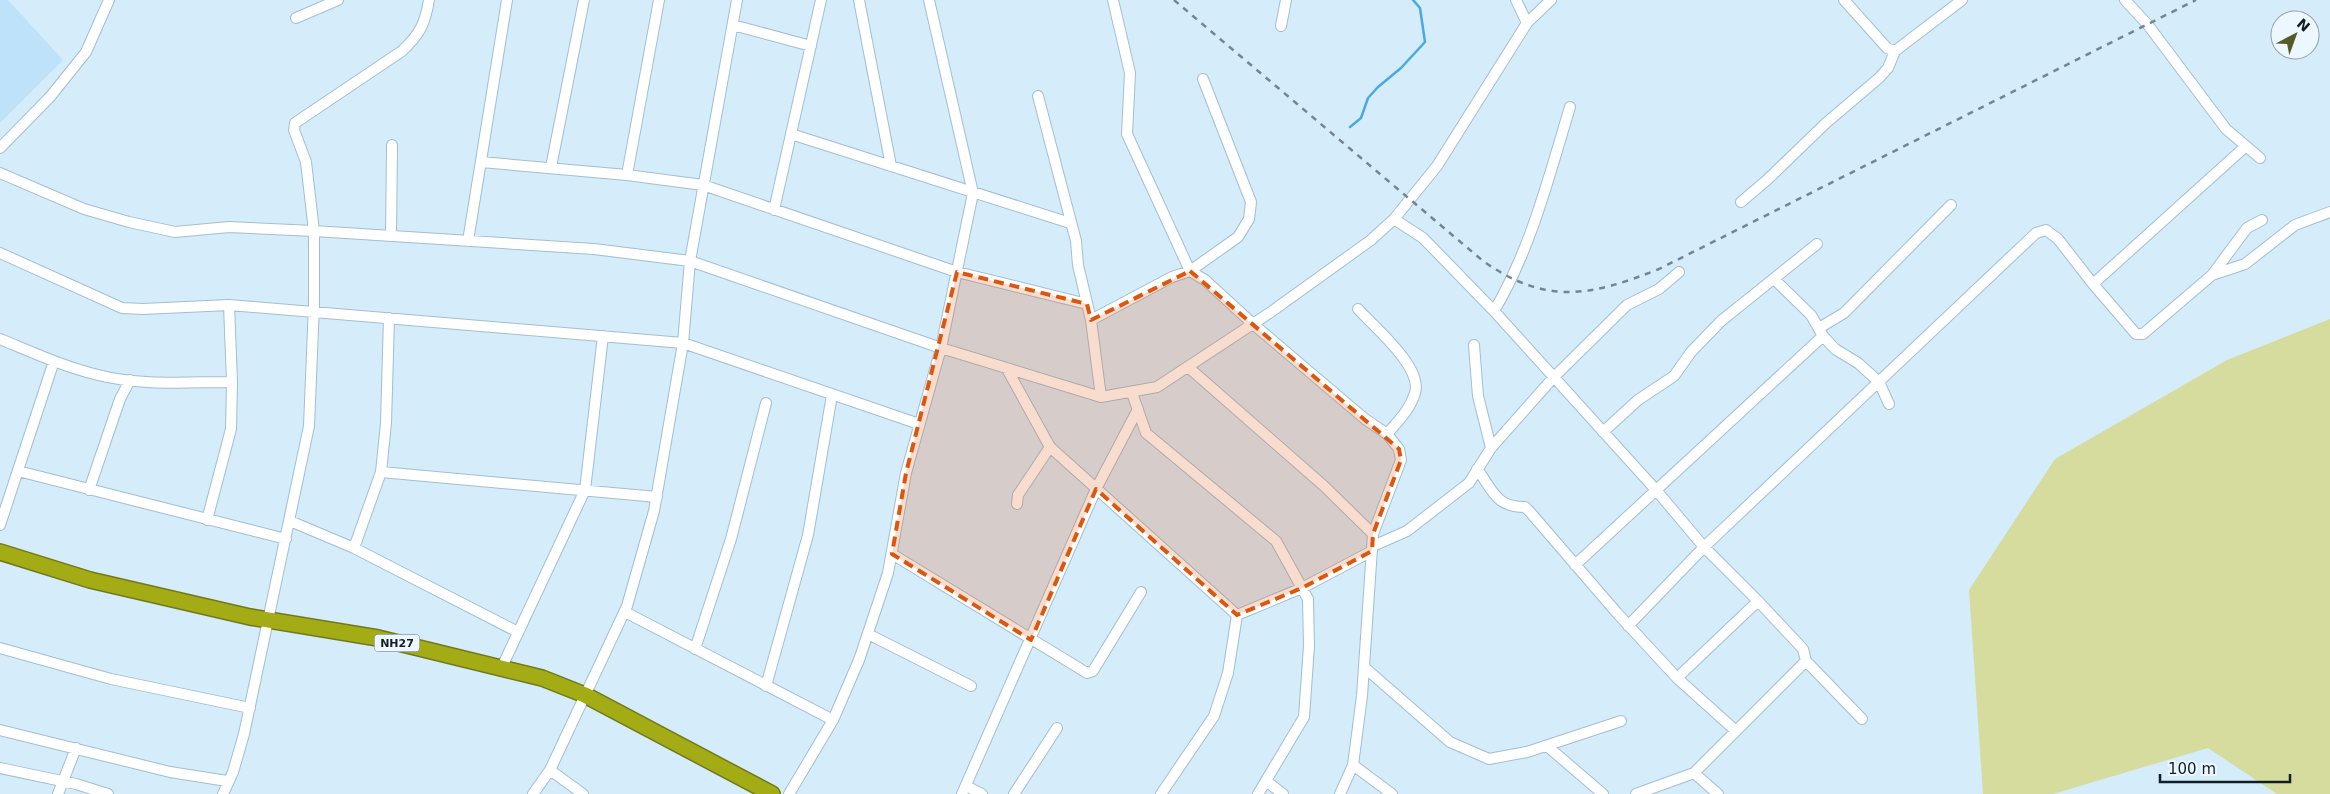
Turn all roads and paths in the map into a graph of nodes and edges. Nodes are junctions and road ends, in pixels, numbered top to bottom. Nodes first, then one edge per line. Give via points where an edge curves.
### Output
1 (109, 0) edge
2 (338, 0) edge
3 (429, 0) edge
4 (507, 0) edge
5 (584, 0) edge
6 (659, 0) edge
7 (738, 0) edge
8 (821, 0) edge
9 (858, 0) edge
10 (929, 0) edge
11 (1114, 0) edge
12 (1286, 0) edge
13 (1516, 0) edge
14 (1551, 0) edge
15 (1844, 0) edge
16 (1962, 0) edge
17 (2125, 0) edge
18 (296, 18) dead end
19 (1527, 23) junction
20 (733, 25) junction
21 (1281, 26) dead end
22 (811, 46) junction
23 (1895, 51) junction
24 (1203, 79) dead end
25 (1038, 96) dead end
26 (1570, 107) dead end
27 (791, 134) junction
28 (392, 145) dead end
29 (2246, 146) junction
30 (0, 148) edge
31 (2260, 158) dead end
32 (481, 162) junction
33 (891, 166) junction
34 (550, 167) junction
35 (0, 173) edge
36 (627, 175) junction
37 (703, 185) junction
38 (973, 192) junction
39 (1741, 202) dead end
40 (1951, 205) dead end
41 (774, 210) junction
42 (2330, 212) edge
43 (1394, 219) junction
44 (2262, 220) dead end
45 (1070, 222) junction
46 (314, 231) junction
47 (391, 236) junction
48 (468, 241) junction
49 (1818, 244) dead end
50 (0, 253) edge
51 (690, 261) junction
52 (1190, 271) junction
53 (957, 272) junction
54 (1680, 272) dead end
55 (2212, 276) junction
56 (1774, 279) junction
57 (2093, 284) junction
58 (1087, 304) junction
59 (229, 305) junction
60 (1358, 309) dead end
61 (1494, 311) junction
62 (314, 312) junction
63 (389, 318) junction
64 (1091, 320) junction
65 (1253, 324) junction
66 (1821, 332) junction
67 (603, 336) junction
68 (0, 339) edge
69 (683, 343) junction
70 (1474, 345) dead end
71 (940, 348) junction
72 (54, 361) junction
73 (1188, 367) junction
74 (1007, 369) junction
75 (1553, 378) junction
76 (130, 380) junction
77 (232, 382) junction
78 (1879, 382) junction
79 (1132, 393) junction
80 (832, 395) junction
81 (1101, 398) junction
82 (766, 403) dead end
83 (1889, 404) dead end
84 (1138, 410) junction
85 (919, 424) junction
86 (1603, 432) junction
87 (1387, 434) junction
88 (1050, 447) junction
89 (1491, 448) junction
90 (1478, 469) junction
91 (18, 471) junction
92 (381, 472) junction
93 (1096, 489) junction
94 (90, 490) junction
95 (585, 490) junction
96 (1656, 490) junction
97 (657, 497) junction
98 (1018, 504) dead end
99 (207, 520) junction
100 (290, 521) junction
101 (0, 525) edge
102 (1373, 534) junction
103 (286, 539) junction
104 (1704, 547) junction
105 (354, 548) junction
106 (1372, 549) junction
107 (0, 552) edge
108 (892, 554) junction
109 (1575, 565) junction
110 (1302, 588) junction
111 (1141, 592) dead end
112 (1758, 601) junction
113 (625, 612) junction
114 (1237, 615) junction
115 (268, 620) junction
116 (1628, 626) junction
117 (518, 632) junction
118 (868, 634) junction
119 (1031, 640) junction
120 (0, 648) edge
121 (696, 649) junction
122 (1806, 661) junction
123 (1364, 667) junction
124 (501, 669) junction
125 (1677, 678) junction
126 (766, 686) junction
127 (972, 686) dead end
128 (585, 695) junction
129 (250, 708) junction
130 (1862, 719) dead end
131 (833, 720) junction
132 (1621, 721) dead end
133 (1057, 728) dead end
134 (0, 730) edge
135 (1736, 731) junction
136 (1547, 746) junction
137 (76, 748) junction
138 (1354, 765) junction
139 (0, 768) edge
140 (550, 770) junction
141 (1694, 773) junction
142 (1266, 781) junction
143 (64, 782) junction
144 (227, 782) junction
145 (964, 790) edge
146 (58, 794) edge
147 (108, 794) edge
148 (223, 794) edge
149 (533, 794) edge
150 (583, 794) edge
151 (772, 794) edge
152 (789, 794) edge
153 (982, 794) edge
154 (1014, 794) edge
155 (1161, 794) edge
156 (1258, 794) edge
157 (1282, 794) edge
158 (1340, 794) edge
159 (1392, 794) edge
160 (1603, 794) edge
161 (1636, 794) edge
162 (1718, 794) edge

1 - 30 street via 86,52 50,97
2 - 18 street
3 - 46 street via 426,19 417,36 402,51 295,123 294,130 306,162
4 - 32 street
5 - 34 street
6 - 36 street
7 - 20 street
8 - 22 street
9 - 33 street
10 - 38 street
11 - 52 street via 1130,72 1127,134
12 - 21 street
13 - 19 street
14 - 19 street
15 - 23 street via 1887,48
16 - 23 street
17 - 29 street via 2148,25 2226,129
19 - 43 street via 1437,166
20 - 22 street
20 - 37 street
22 - 27 street
23 - 39 street via 1888,68 1878,78
24 - 52 street via 1251,202 1249,220 1238,237
25 - 45 street
26 - 61 street via 1516,272
27 - 33 street
27 - 41 street
28 - 47 street
29 - 31 street
29 - 57 street
32 - 34 street
32 - 48 street
33 - 38 street
34 - 36 street
35 - 46 street via 84,209 175,232 230,226
36 - 37 street
37 - 41 street
37 - 51 street
38 - 45 street
38 - 53 street
40 - 66 street
41 - 53 street
42 - 55 street via 2295,225 2245,264
43 - 61 street via 1423,238
43 - 65 street via 1371,240
44 - 55 street via 2247,228
45 - 58 street
46 - 47 street
46 - 62 street
47 - 48 street
48 - 51 street via 594,249
49 - 56 street
50 - 59 street via 122,308
51 - 69 street
51 - 71 street
52 - 64 street via 1172,277
52 - 65 street via 1205,280
53 - 58 street
53 - 71 street
54 - 75 street via 1659,289 1627,305
55 - 57 street via 2143,334 2136,334
56 - 66 street via 1811,315
56 - 86 street via 1721,321 1691,352 1674,376 1638,400
57 - 78 street via 2058,239 2046,230 2036,233
58 - 64 street
59 - 62 street
59 - 77 street
60 - 87 street via 1407,362 1414,376 1416,391 1408,409
61 - 75 street
62 - 63 street
62 - 100 street via 308,426
63 - 67 street
63 - 92 street
64 - 81 street
65 - 73 street
65 - 87 street
66 - 78 street via 1834,349 1858,363
66 - 96 street
67 - 69 street
67 - 95 street
68 - 72 street
69 - 80 street
69 - 97 street
70 - 89 street via 1478,396
71 - 74 street
71 - 85 street
72 - 76 street via 98,375
72 - 91 street
73 - 79 street via 1157,386
73 - 102 street via 1324,486
74 - 81 street
74 - 88 street
75 - 86 street
75 - 89 street
76 - 77 street via 148,383
76 - 94 street via 120,399
77 - 99 street via 231,429
78 - 83 street
78 - 104 street
79 - 81 street
79 - 84 street
80 - 85 street
80 - 126 street via 808,536
82 - 121 street via 731,539
84 - 93 street
84 - 110 street via 1146,433 1276,541
85 - 108 street via 906,474
86 - 96 street
87 - 102 street via 1399,449 1402,460
88 - 93 street
88 - 98 street via 1018,495
89 - 90 street
90 - 106 street via 1469,482 1406,530
90 - 109 street via 1498,500 1512,507 1525,507
91 - 94 street
91 - 101 street
92 - 95 street
92 - 105 street
93 - 114 street
93 - 119 street
94 - 99 street
95 - 97 street
95 - 117 street
96 - 104 street
96 - 109 street
97 - 113 street
99 - 103 street
100 - 103 street
100 - 105 street
102 - 106 street
103 - 115 street
104 - 112 street
104 - 116 street
105 - 117 street
106 - 110 street
106 - 123 street
107 - 115 highway, NH27 via 90,580
108 - 118 street
108 - 119 street
109 - 116 street
110 - 114 street
110 - 142 street via 1308,599 1309,646 1304,717
111 - 119 street via 1094,671 1087,674
112 - 122 street via 1802,649
112 - 125 street
113 - 121 street
113 - 128 street
114 - 155 street via 1228,673 1214,716
115 - 124 highway, NH27 via 378,638
115 - 129 street
116 - 125 street
117 - 124 street
118 - 127 street
118 - 131 street
119 - 145 street
120 - 129 street via 111,678
121 - 126 street
122 - 130 street
122 - 135 street
123 - 136 street via 1450,742 1469,752 1489,760
123 - 138 street
124 - 128 highway, NH27 via 542,678
125 - 135 street
126 - 131 street
128 - 140 street
128 - 151 highway, NH27
129 - 144 street via 233,772
131 - 152 street
132 - 136 street
133 - 154 street
134 - 137 street
135 - 141 street
136 - 160 street
137 - 143 street
137 - 144 street via 170,772
138 - 158 street
138 - 159 street
139 - 143 street
140 - 149 street
140 - 150 street
141 - 161 street
141 - 162 street
142 - 156 street
142 - 157 street
143 - 146 street
143 - 147 street
144 - 148 street
145 - 153 street

